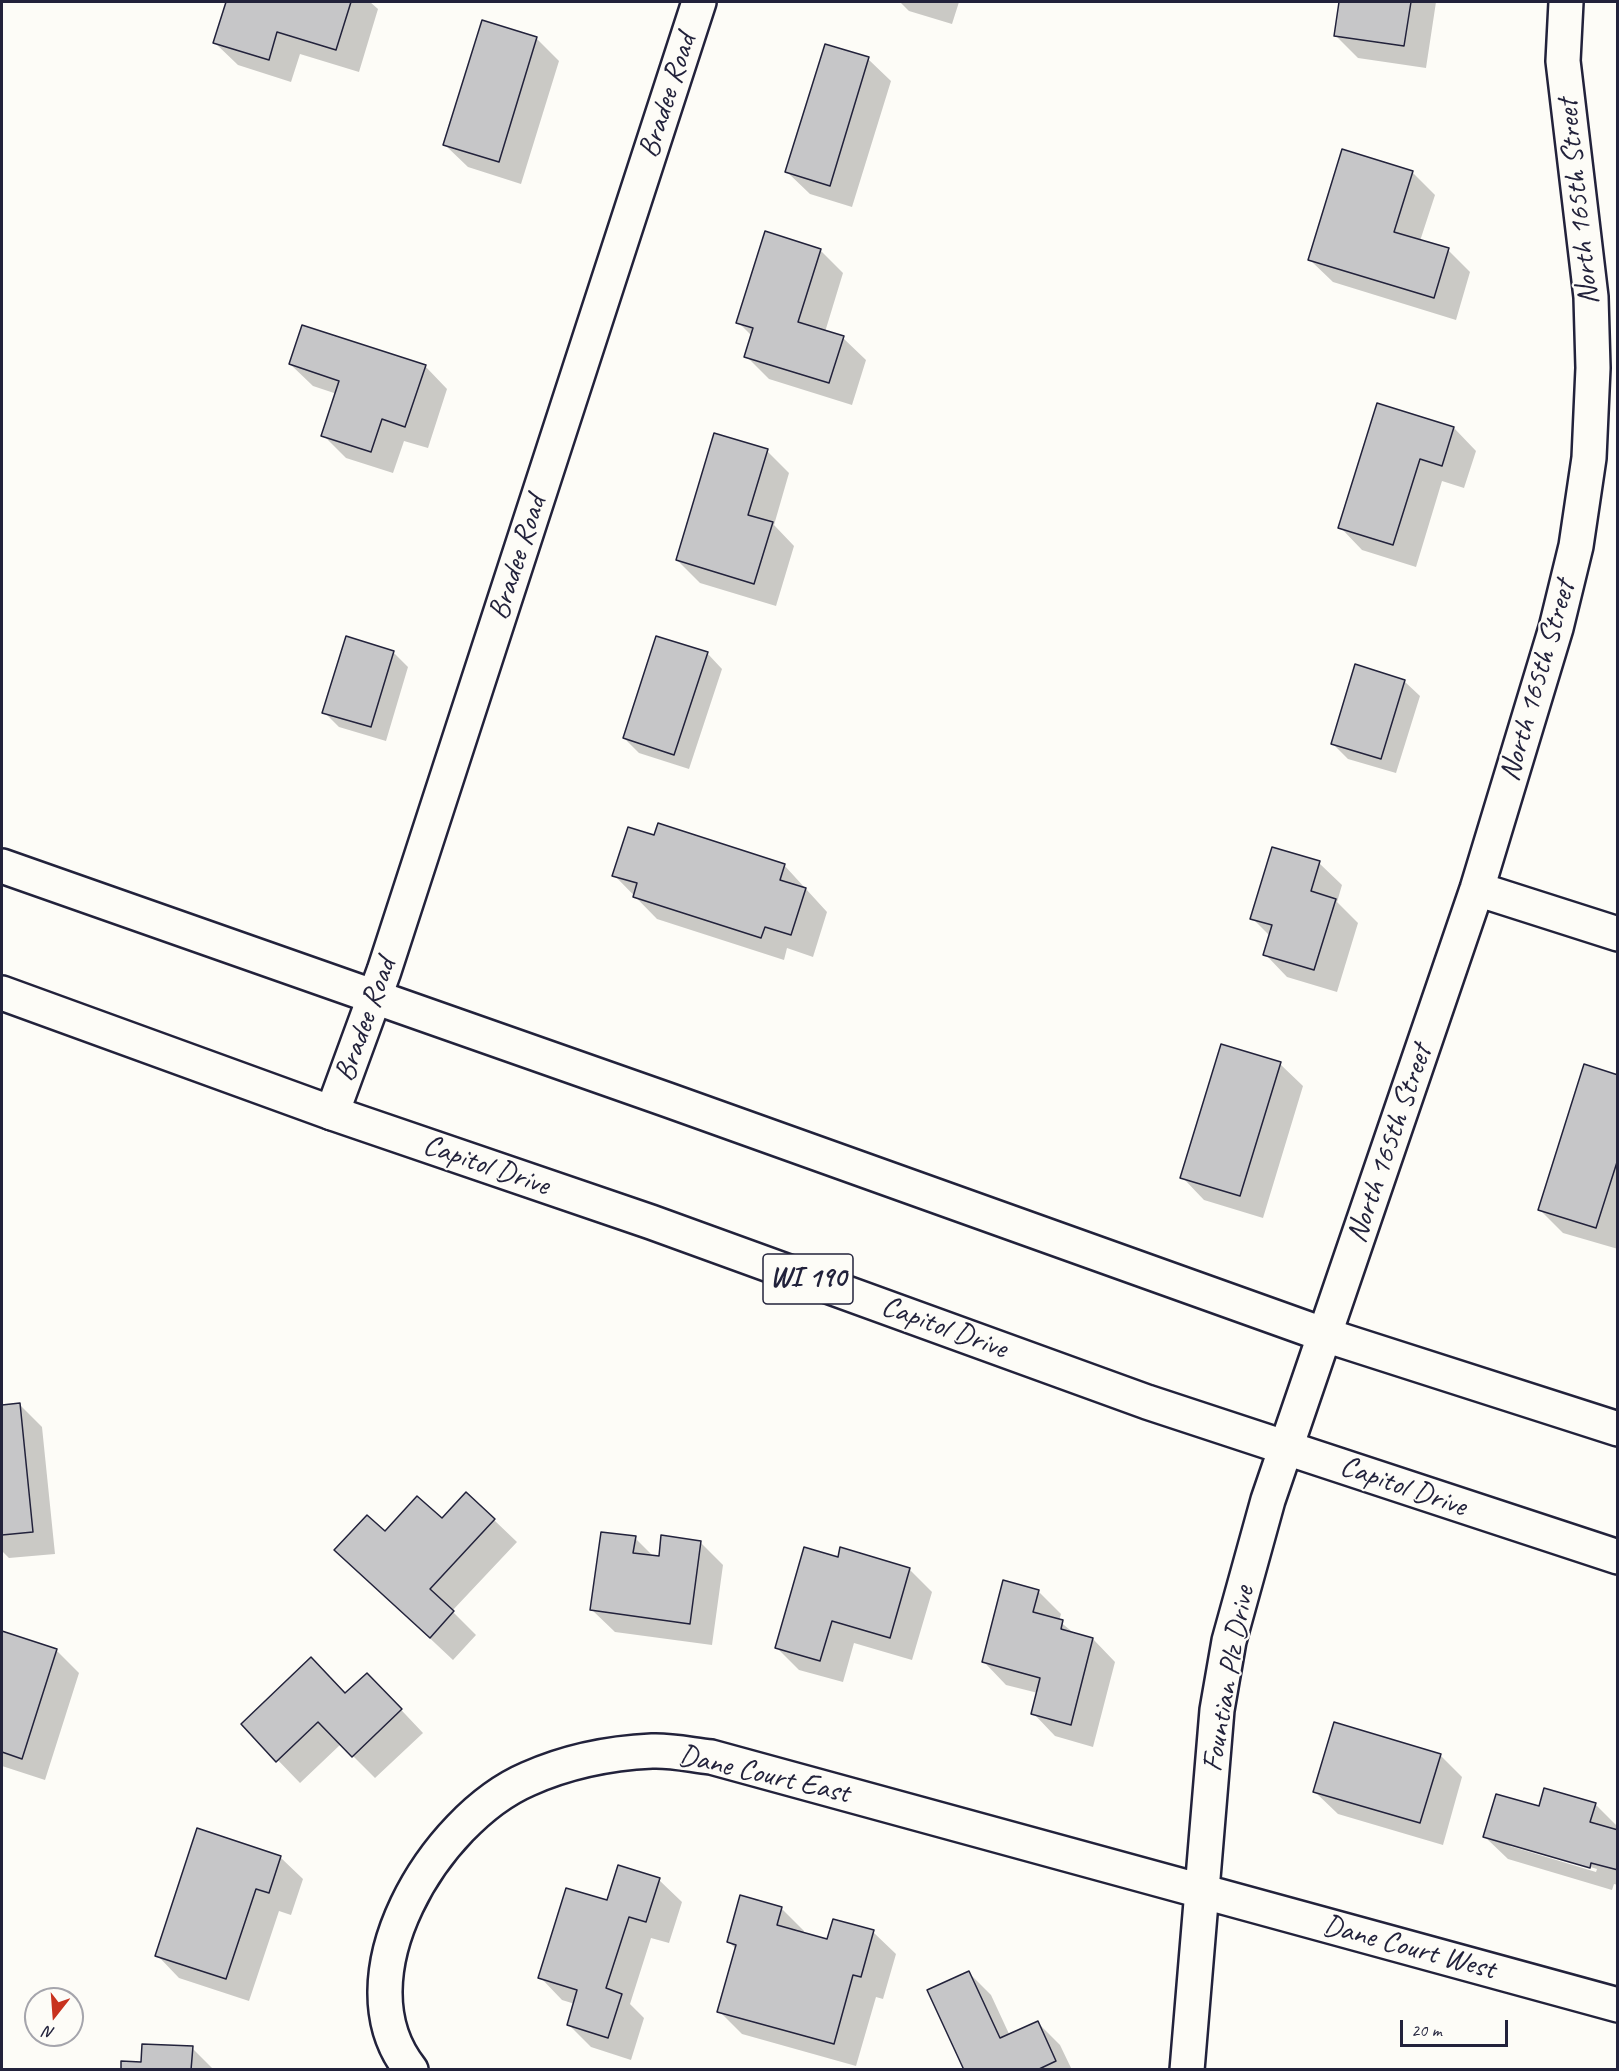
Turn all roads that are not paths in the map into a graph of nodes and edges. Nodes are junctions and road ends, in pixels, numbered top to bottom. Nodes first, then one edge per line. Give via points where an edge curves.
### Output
1 (699, 2) edge
2 (1566, 2) edge
3 (2, 866) edge
4 (1478, 889) junction
5 (1617, 934) edge
6 (2, 993) edge
7 (375, 997) junction
8 (332, 1113) junction
9 (1325, 1335) junction
10 (1617, 1429) edge
11 (1286, 1447) junction
12 (1617, 1557) edge
13 (1200, 1892) junction
14 (1617, 2005) edge
15 (411, 2070) edge
16 (1187, 2070) edge

1 - 7 street, Bradee Road
2 - 4 street, North 165th Street via 1563,61 1591,297 1589,458 1576,546 1556,627
3 - 7 street
4 - 5 street
4 - 9 street, North 165th Street
6 - 8 street, Capitol Drive / WI 190
7 - 8 street, Bradee Road
7 - 9 street
8 - 11 street, Capitol Drive / WI 190 via 651,1222 1147,1402
9 - 10 street
9 - 11 street, Fountian Plz Drive
11 - 12 street, Capitol Drive / WI 190
11 - 13 street, Fountian Plz Drive via 1229,1641 1217,1710
13 - 14 street, Dane Court West
13 - 15 street, Dane Court East via 1121,1867 711,1757 654,1751 605,1756 526,1780 490,1803 454,1833 408,1901 393,1938 384,1996 390,2034
13 - 16 street, Fountian Plz Drive

